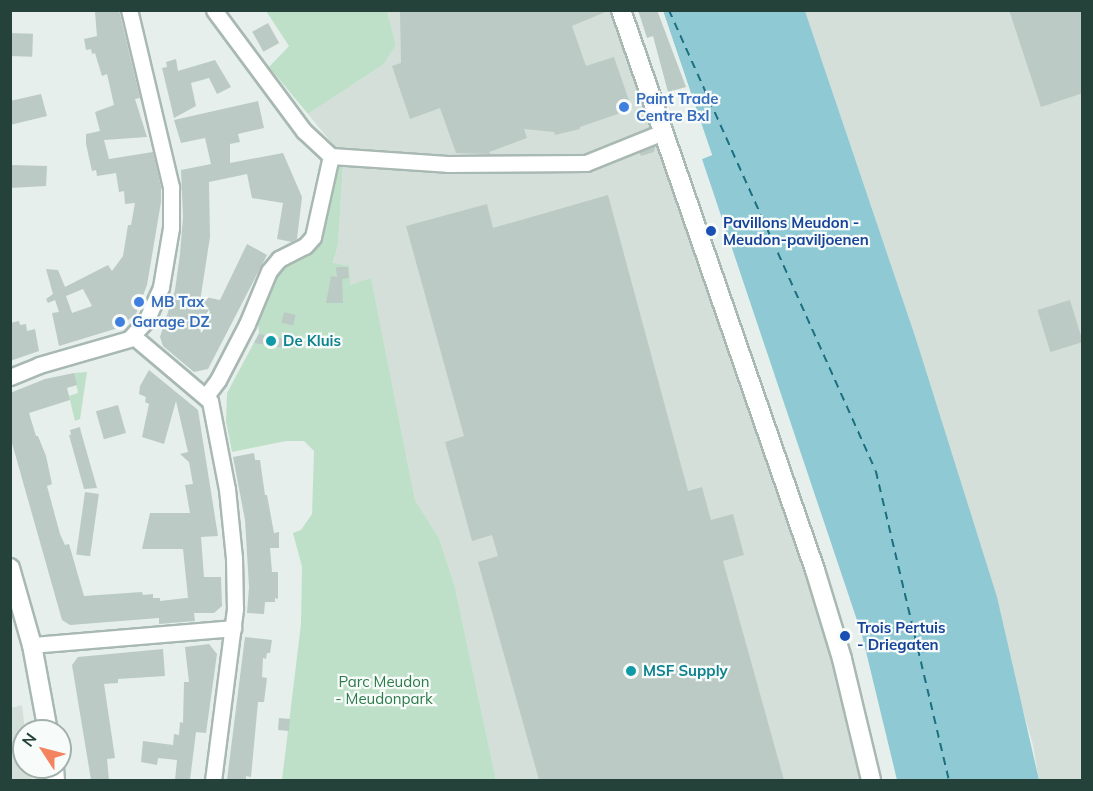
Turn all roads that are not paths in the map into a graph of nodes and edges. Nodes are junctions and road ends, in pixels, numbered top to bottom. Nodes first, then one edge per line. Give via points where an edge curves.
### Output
1 (139, 10) edge
2 (214, 10) edge
3 (621, 10) edge
4 (129, 11) edge
5 (663, 132) junction
6 (331, 156) junction
7 (133, 336) junction
8 (10, 377) edge
9 (206, 396) junction
10 (10, 568) edge
11 (233, 628) junction
12 (32, 645) junction
13 (46, 719) edge
14 (213, 780) edge
15 (871, 780) edge

1 - 4 street
2 - 6 street via 304,132
3 - 5 main road
4 - 7 street via 169,173 172,208 161,287 150,314
5 - 6 street via 586,163 447,164
5 - 15 main road via 826,605
6 - 9 street via 313,237 305,246 279,259 269,271 247,324
7 - 8 street via 118,345 39,365
7 - 9 street
9 - 11 street via 212,407 230,512 235,577
10 - 12 main road
11 - 12 street
11 - 14 street
12 - 13 main road

